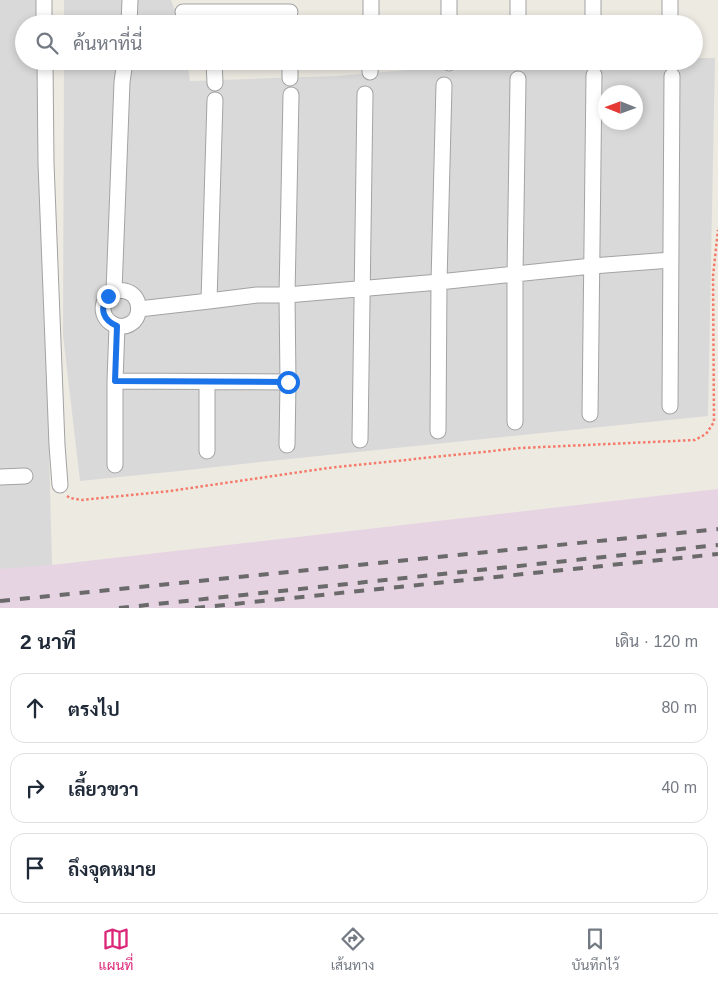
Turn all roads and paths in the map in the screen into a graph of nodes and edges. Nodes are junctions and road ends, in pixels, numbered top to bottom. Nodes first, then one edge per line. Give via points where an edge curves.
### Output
1 (44, 0) edge
2 (130, 0) edge
3 (371, 0) edge
4 (449, 0) edge
5 (518, 0) edge
6 (593, 0) edge
7 (670, 0) edge
8 (183, 12) dead end
9 (290, 12) edge
10 (44, 15) edge
11 (129, 15) edge
12 (198, 15) edge
13 (252, 15) edge
14 (371, 15) edge
15 (449, 15) edge
16 (518, 15) edge
17 (592, 15) edge
18 (670, 15) edge
19 (45, 70) edge
20 (124, 70) edge
21 (214, 70) edge
22 (290, 70) edge
23 (594, 75) dead end
24 (672, 76) dead end
25 (290, 78) dead end
26 (518, 79) dead end
27 (215, 84) dead end
28 (444, 85) dead end
29 (365, 94) dead end
30 (291, 95) dead end
31 (215, 100) dead end
32 (718, 230) edge
33 (671, 260) junction
34 (592, 266) junction
35 (514, 275) junction
36 (439, 282) junction
37 (362, 288) junction
38 (114, 291) junction
39 (287, 295) junction
40 (209, 301) junction
41 (139, 309) junction
42 (117, 326) junction
43 (115, 381) junction
44 (207, 382) junction
45 (288, 382) junction
46 (670, 406) dead end
47 (590, 414) dead end
48 (515, 422) dead end
49 (438, 431) dead end
50 (360, 440) dead end
51 (287, 445) dead end
52 (207, 451) dead end
53 (115, 465) dead end
54 (25, 476) dead end
55 (0, 477) edge
56 (60, 485) joint

1 - 10 street
2 - 11 street
3 - 14 street
4 - 15 street
5 - 16 street
6 - 17 street
7 - 18 street
8 - 12 street
9 - 13 street
19 - 56 street
20 - 38 street
21 - 27 street
22 - 25 street
23 - 34 street
24 - 33 street
26 - 35 street
28 - 36 street
29 - 37 street
30 - 39 street
31 - 40 street
32 - 56 path via 713,276 714,422 706,434 695,440 521,448 328,468 82,500 70,498
33 - 34 street
33 - 46 street
34 - 35 street
34 - 47 street
35 - 36 street
35 - 48 street
36 - 37 street
36 - 49 street
37 - 39 street
37 - 50 street
38 - 41 street via 131,293
38 - 42 street via 104,301 103,308 107,319
39 - 40 street
39 - 45 street
40 - 41 street
41 - 42 street via 129,325
42 - 43 street
43 - 44 street
43 - 53 street
44 - 45 street
44 - 52 street
45 - 51 street
54 - 55 street

